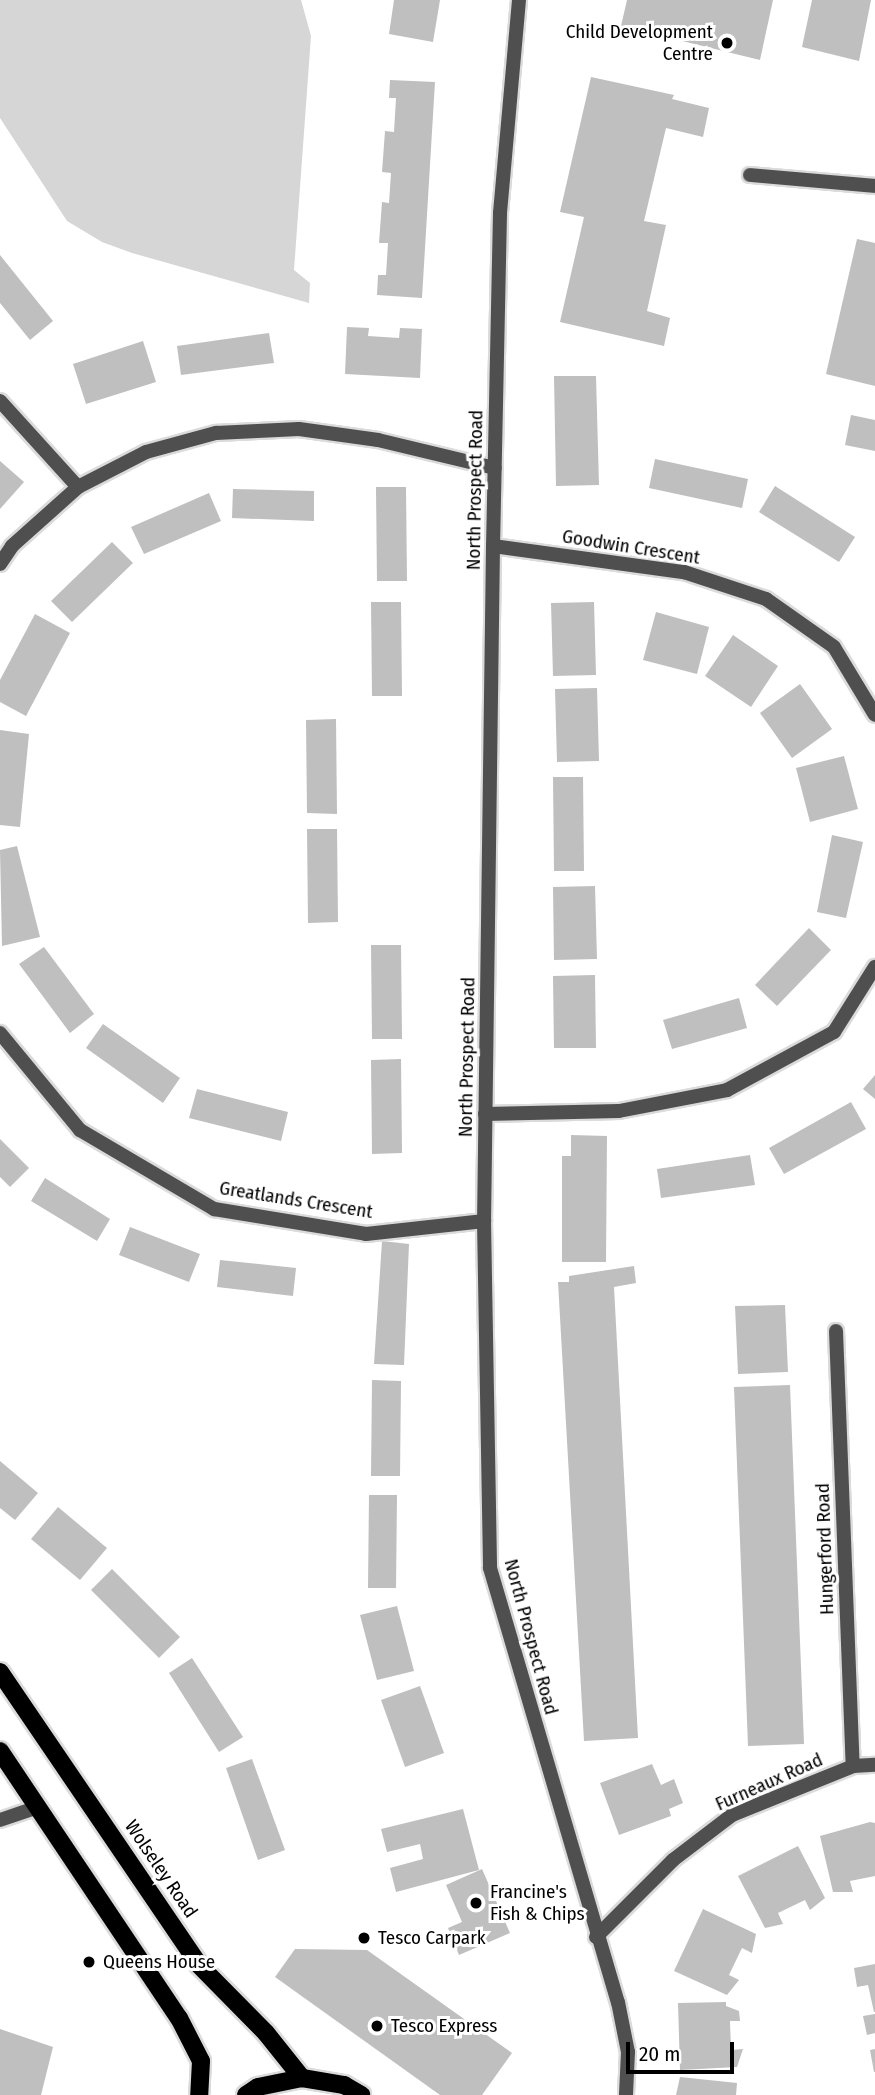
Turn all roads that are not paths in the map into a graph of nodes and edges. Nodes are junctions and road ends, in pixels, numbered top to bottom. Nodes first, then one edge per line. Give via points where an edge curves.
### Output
1 (519, 0) edge
2 (750, 175) dead end
3 (875, 186) edge
4 (0, 401) edge
5 (495, 468) junction
6 (78, 487) junction
7 (493, 547) junction
8 (0, 564) edge
9 (875, 715) edge
10 (875, 967) edge
11 (0, 1033) edge
12 (485, 1114) junction
13 (484, 1221) junction
14 (836, 1331) dead end
15 (0, 1672) edge
16 (0, 1751) edge
17 (875, 1765) edge
18 (853, 1766) junction
19 (38, 1807) junction
20 (0, 1820) edge
21 (596, 1937) junction
22 (302, 2078) junction
23 (199, 2095) edge
24 (246, 2095) edge
25 (361, 2095) edge
26 (626, 2095) edge

1 - 5 street, North Prospect Road via 500,213
2 - 3 street
4 - 6 street
5 - 6 street via 378,440 279,429 216,433 146,452
5 - 7 street, North Prospect Road
6 - 8 street via 12,545
7 - 9 street, Goodwin Crescent via 684,572 766,599 834,647
7 - 12 street, North Prospect Road
10 - 12 street via 834,1032 727,1090 620,1111
11 - 13 street, Greatlands Crescent via 80,1130 214,1209 366,1234
12 - 13 street, North Prospect Road
13 - 21 street, North Prospect Road via 490,1568
14 - 18 street, Hungerford Road
15 - 22 main road, Wolseley Road via 199,1965 266,2033
16 - 19 main road
17 - 18 street, Furneaux Road
18 - 21 street, Furneaux Road via 732,1815 673,1860
19 - 20 street
19 - 23 main road via 179,2018 201,2062
21 - 26 street, North Prospect Road via 618,2001 628,2052
22 - 24 main road via 258,2087
22 - 25 main road via 344,2085

